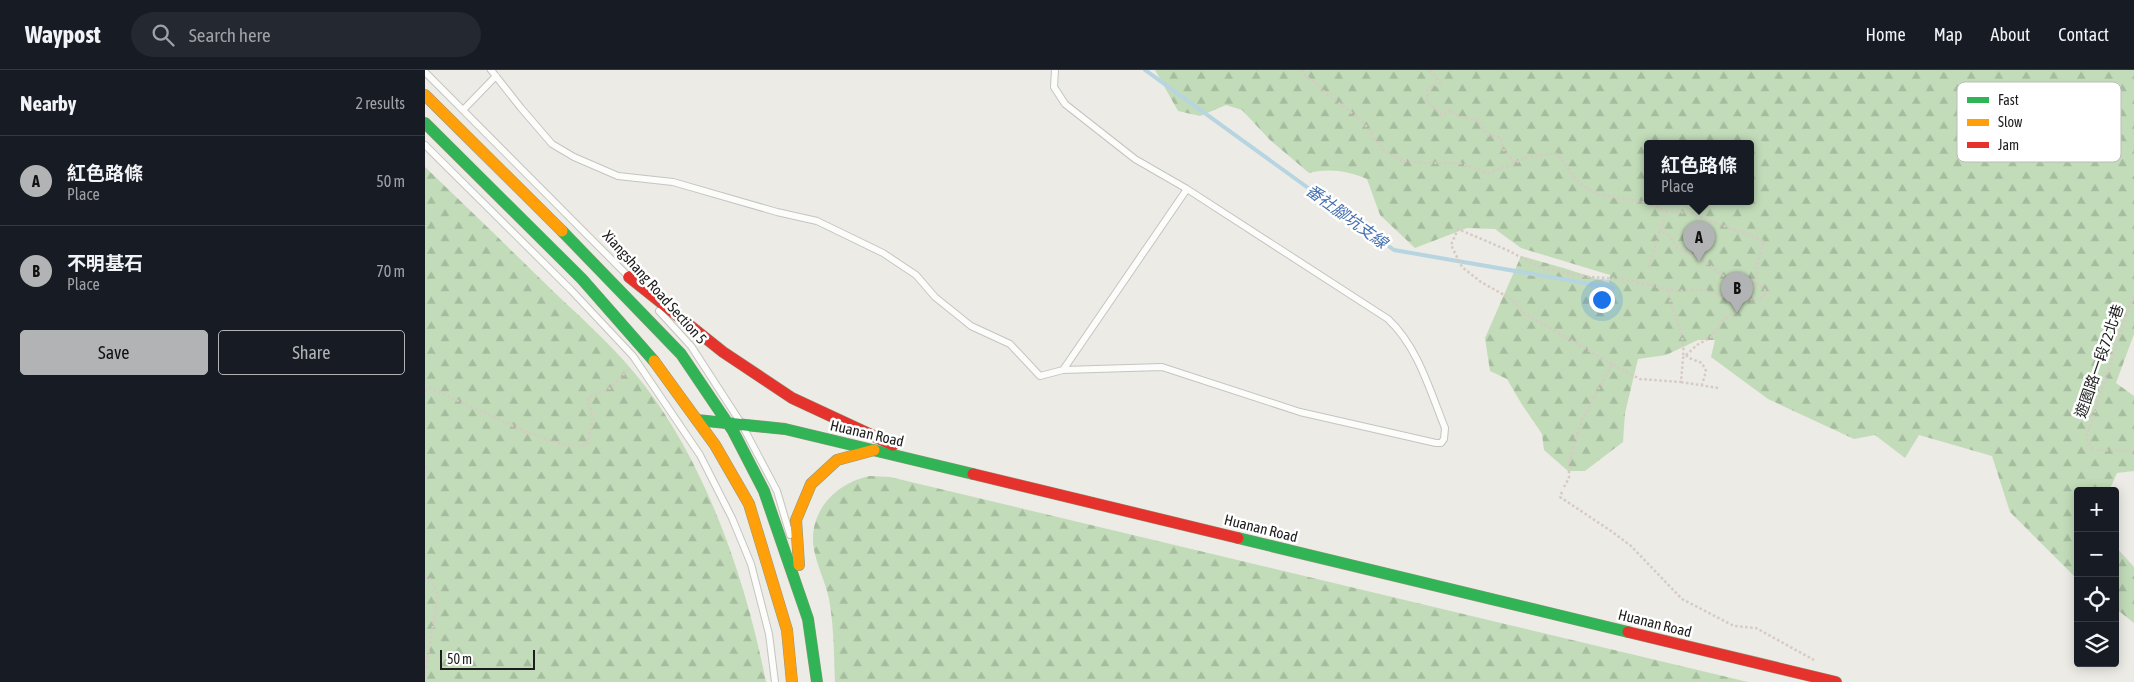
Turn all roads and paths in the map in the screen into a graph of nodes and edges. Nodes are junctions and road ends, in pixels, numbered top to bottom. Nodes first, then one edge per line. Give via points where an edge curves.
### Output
1 (1055, 70) edge
2 (1301, 70) edge
3 (1430, 70) edge
4 (425, 72) edge
5 (493, 73) edge
6 (425, 95) edge
7 (464, 109) junction
8 (425, 123) edge
9 (425, 145) edge
10 (1515, 164) junction
11 (1187, 189) junction
12 (1644, 202) edge
13 (1652, 205) edge
14 (1666, 211) junction
15 (1660, 231) junction
16 (1649, 267) dead end
17 (629, 277) junction
18 (1756, 283) junction
19 (1668, 289) junction
20 (1770, 291) dead end
21 (1763, 297) junction
22 (2134, 298) edge
23 (1738, 302) dead end
24 (1686, 355) junction
25 (1683, 358) junction
26 (1612, 364) junction
27 (643, 370) junction
28 (1063, 370) junction
29 (1681, 382) junction
30 (1701, 385) junction
31 (1718, 388) dead end
32 (425, 391) edge
33 (686, 419) junction
34 (727, 422) junction
35 (741, 423) junction
36 (876, 450) junction
37 (2134, 451) edge
38 (425, 466) edge
39 (949, 468) junction
40 (425, 473) edge
41 (1564, 487) dead end
42 (1562, 492) dead end
43 (1654, 563) dead end
44 (1649, 566) junction
45 (800, 570) joint
46 (425, 576) edge
47 (807, 593) dead end
48 (1821, 665) dead end
49 (823, 666) dead end
50 (425, 674) edge
51 (775, 682) edge
52 (792, 682) edge
53 (817, 682) edge
54 (1836, 682) edge

1 - 11 lane via 1054,87 1065,104 1135,158
2 - 10 path via 1304,76 1361,120 1384,150 1403,161 1460,163 1488,173
3 - 10 path via 1440,83 1428,89 1427,102 1442,115 1451,110 1467,119 1476,119 1488,135 1501,138 1503,150
4 - 7 lane, Xiangshang Road Section 5
5 - 7 lane
5 - 28 lane via 552,144 573,157 618,176 673,182 817,221 883,252 916,275 935,298 971,326 1010,344 1040,376
6 - 34 street, Xiangshang Road Section 5 via 681,354
7 - 17 lane, Xiangshang Road Section 5
8 - 33 street via 582,279 663,372
9 - 27 lane via 571,290
10 - 12 path via 1536,154 1557,154 1587,189 1597,194
11 - 28 lane
11 - 28 lane via 1388,319 1406,339 1445,428 1445,439 1436,443 1300,412 1162,367
13 - 14 path
14 - 15 path
14 - 18 path via 1690,213 1765,241 1757,265
15 - 16 path
15 - 18 path via 1669,235 1677,248 1701,259 1725,277
17 - 35 lane, Xiangshang Road Section 5 via 691,346
17 - 39 street via 723,352 792,398 875,438
18 - 21 path via 1765,290
19 - 24 path via 1702,290 1723,296 1736,306 1735,312 1722,321 1713,336
19 - 25 path via 1670,304 1685,341
19 - 26 path via 1542,268 1458,229 1451,246 1462,267 1513,300 1524,313
20 - 21 path
21 - 23 path
22 - 37 path, 遊園路一段72北巷 via 2086,438 2097,450
24 - 25 path
24 - 30 path via 1703,363 1706,371
25 - 29 path
26 - 29 path via 1640,379
26 - 41 path via 1582,420
27 - 32 path via 628,368 610,388 588,398 593,420 587,445 559,444 431,388
27 - 33 lane
29 - 30 path
30 - 31 path
33 - 34 street, Huanan Road
33 - 51 lane via 699,455 732,518 751,564 769,634
33 - 52 street via 715,445 749,504 787,630
34 - 35 street, Huanan Road
34 - 53 street, Xiangshang Road Section 5 via 764,492 785,549 808,620
35 - 36 street, Huanan Road via 785,429
35 - 45 lane, Xiangshang Road Section 5 via 777,491
36 - 39 street, Huanan Road
36 - 45 street via 837,460 811,484 796,520
38 - 40 path
39 - 54 street, Huanan Road
42 - 44 path via 1560,497 1611,530
43 - 44 path
44 - 48 path via 1683,599 1703,611 1734,626 1756,628
46 - 50 path via 431,580 438,596
47 - 49 lane

